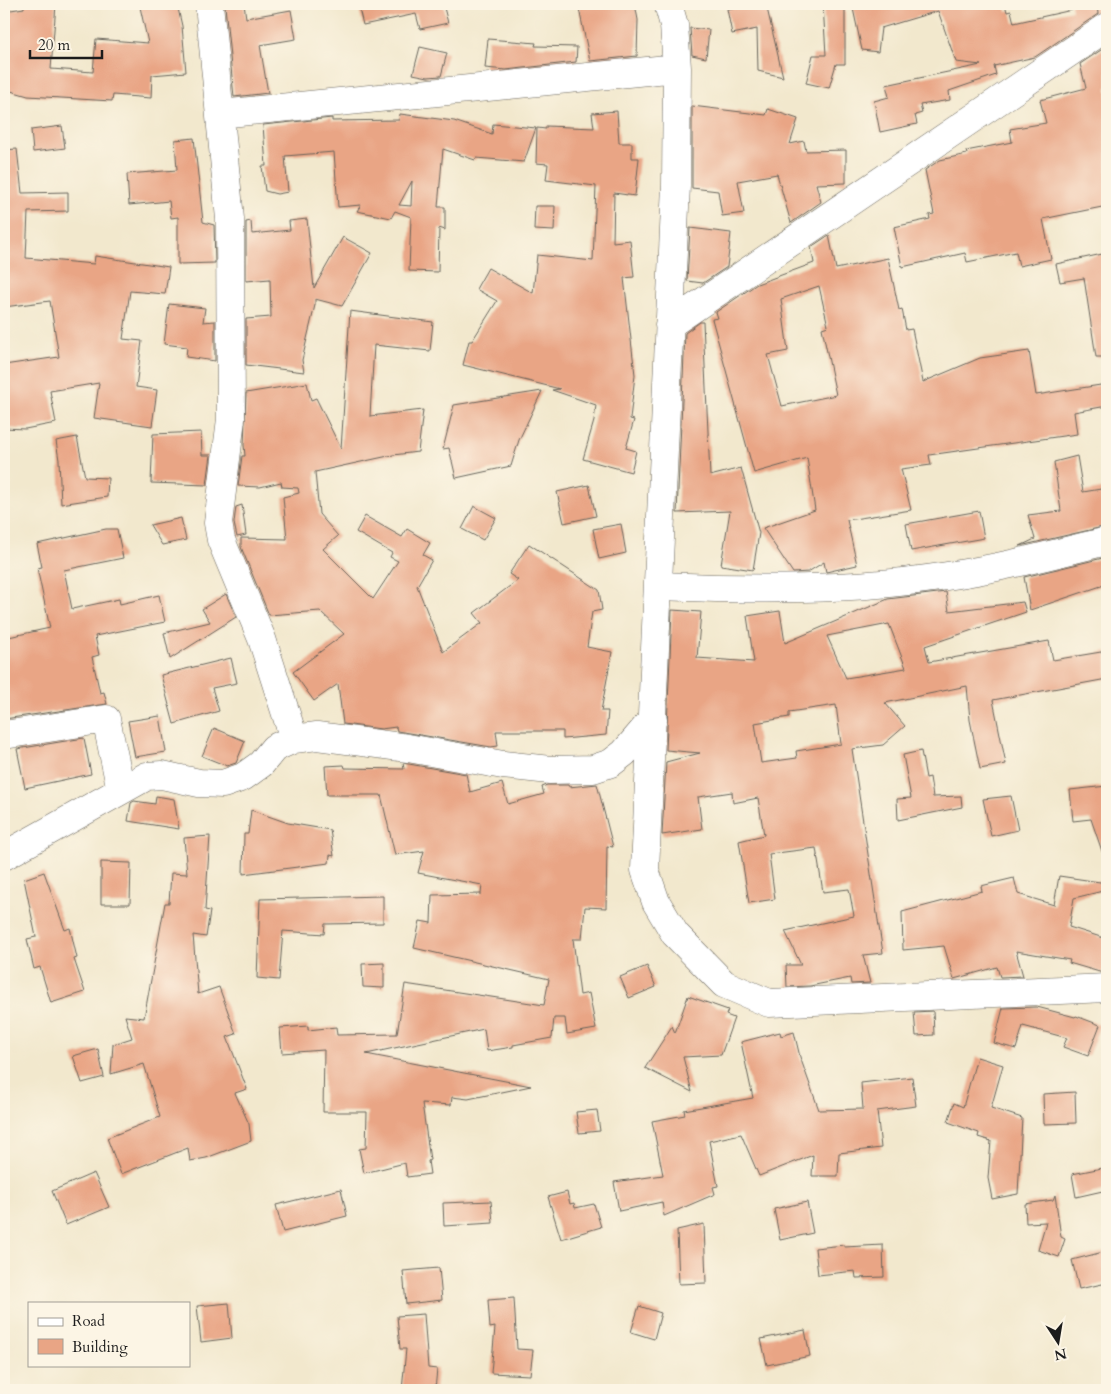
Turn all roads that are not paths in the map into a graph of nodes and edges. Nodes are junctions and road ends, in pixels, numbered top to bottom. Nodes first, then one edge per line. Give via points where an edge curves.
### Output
1 (210, 4) edge
2 (668, 4) edge
3 (1107, 27) edge
4 (677, 68) junction
5 (220, 114) junction
6 (670, 325) junction
7 (1107, 541) edge
8 (658, 586) junction
9 (653, 719) junction
10 (4, 735) edge
11 (294, 739) junction
12 (121, 790) junction
13 (4, 856) edge
14 (1107, 988) edge

1 - 5 street
2 - 4 street via 674,26
3 - 6 street
4 - 5 street
4 - 6 street
5 - 11 street via 230,219 231,419 218,523 262,639
6 - 8 street
7 - 8 street via 1007,565 858,586 739,590
8 - 9 street
9 - 11 street via 611,763 593,768 550,770 317,736
9 - 14 street via 645,870 656,902 675,934 724,984 769,1003
10 - 12 street via 106,719
11 - 12 street via 274,748 261,764 243,776 223,784 199,783 162,775 147,776
12 - 13 street

